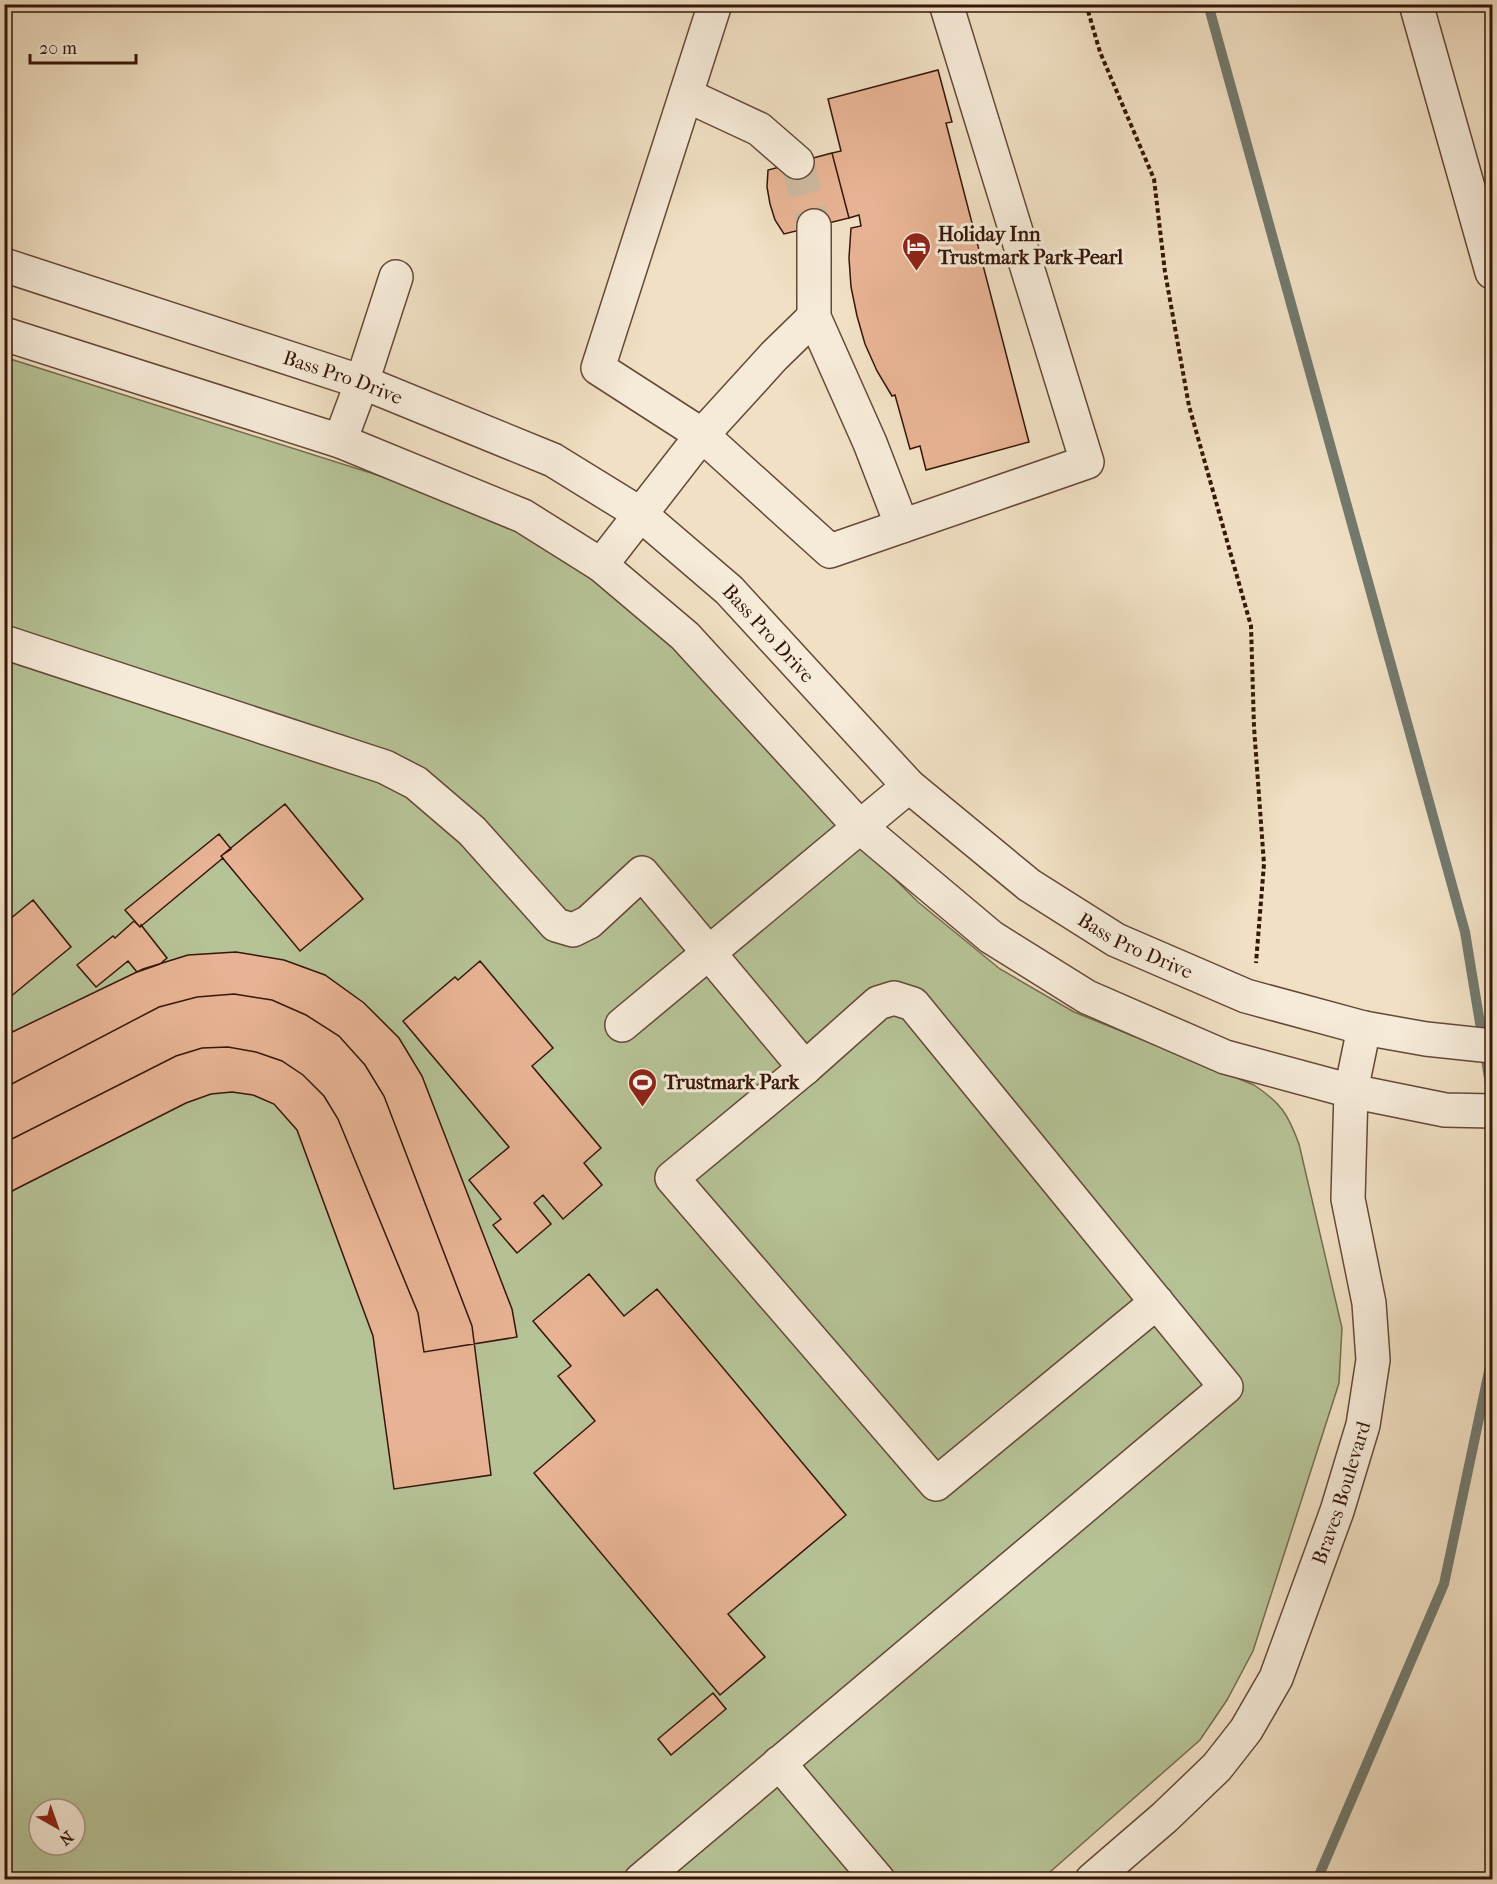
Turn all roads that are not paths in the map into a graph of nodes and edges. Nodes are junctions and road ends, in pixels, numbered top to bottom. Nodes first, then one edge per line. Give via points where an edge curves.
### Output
1 (715, 4) edge
2 (946, 4) edge
3 (1416, 4) edge
4 (686, 95) junction
5 (797, 162) tunnel mouth
6 (813, 226) tunnel mouth
7 (4, 265) edge
8 (1492, 270) edge
9 (396, 276) dead end
10 (814, 316) junction
11 (4, 334) edge
12 (362, 382) junction
13 (702, 435) junction
14 (340, 441) junction
15 (639, 513) junction
16 (902, 526) junction
17 (601, 565) junction
18 (4, 642) edge
19 (909, 786) junction
20 (859, 826) junction
21 (708, 953) junction
22 (622, 1025) dead end
23 (1364, 1028) junction
24 (1492, 1046) edge
25 (804, 1068) junction
26 (1351, 1091) junction
27 (1492, 1111) edge
28 (1157, 1302) junction
29 (779, 1763) junction
30 (641, 1880) edge
31 (878, 1880) edge
32 (1092, 1880) edge

1 - 4 street
2 - 16 street via 1087,462
3 - 8 street
4 - 5 street via 759,129
4 - 13 street via 598,368
6 - 10 street
7 - 12 street, Bass Pro Drive
9 - 12 street
10 - 13 street
10 - 16 street
11 - 14 street
12 - 14 street
12 - 15 street, Bass Pro Drive via 553,459
13 - 15 street
13 - 16 street via 830,550
14 - 17 street via 523,516
15 - 17 street
15 - 19 street, Bass Pro Drive via 729,590
17 - 20 street via 685,636
18 - 21 street via 385,767 416,783 472,831 556,925 573,930 589,922 642,873
19 - 20 street
19 - 23 street, Bass Pro Drive via 1029,885 1116,940 1252,998
20 - 21 street
20 - 26 street via 991,937 1087,997 1225,1057
21 - 22 street
21 - 25 street
23 - 24 street, Bass Pro Drive
23 - 26 street, Braves Boulevard
25 - 28 street via 879,1003 894,998 913,1004
25 - 28 street via 672,1178 936,1484
26 - 27 street via 1445,1110
26 - 32 street, Braves Boulevard via 1348,1198 1369,1303 1373,1360 1363,1425 1337,1511 1276,1678 1246,1730 1210,1774
28 - 29 street via 1226,1387
29 - 30 street
29 - 31 street

